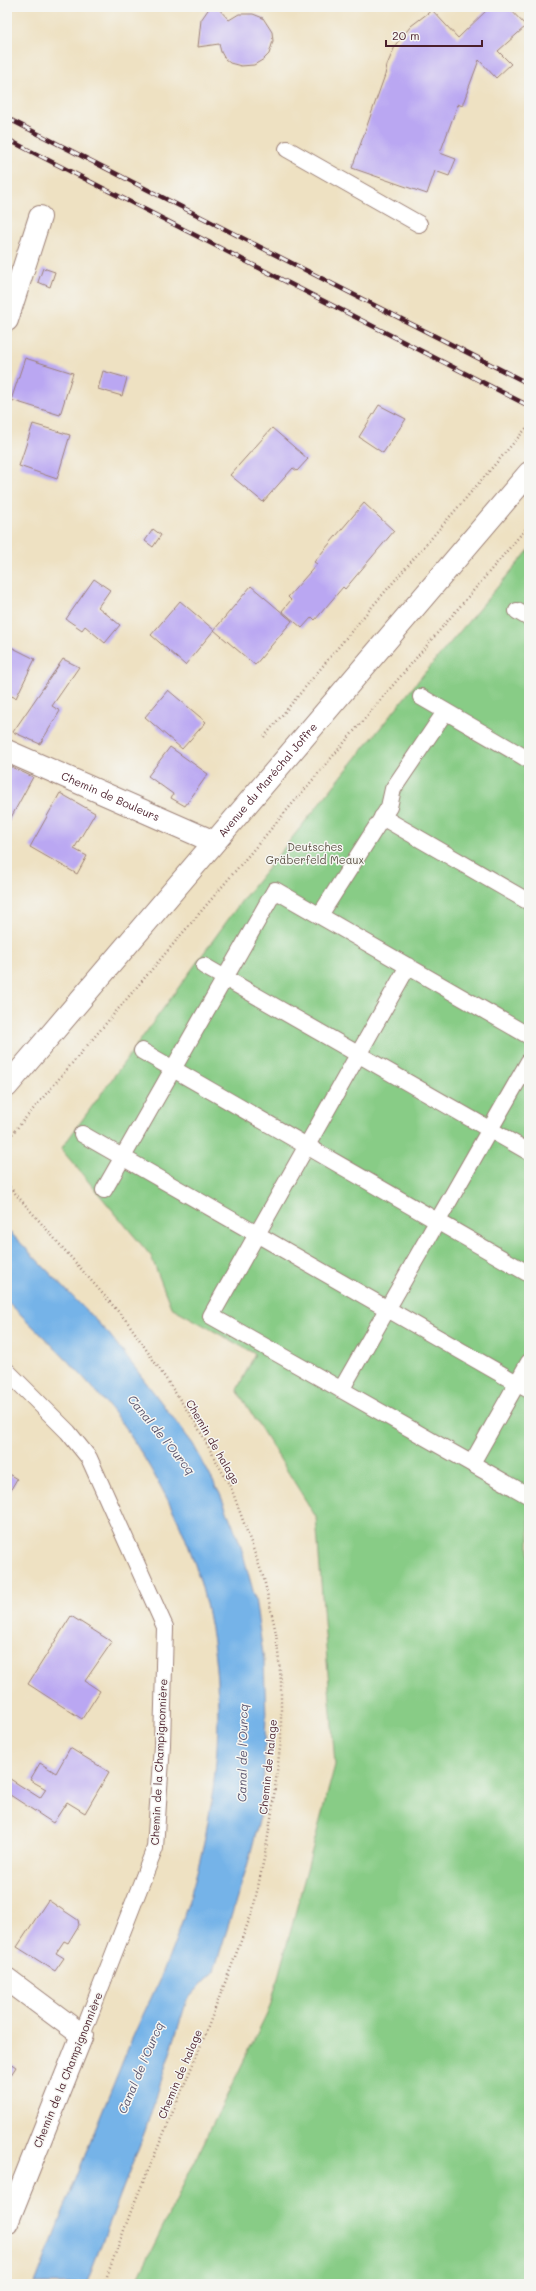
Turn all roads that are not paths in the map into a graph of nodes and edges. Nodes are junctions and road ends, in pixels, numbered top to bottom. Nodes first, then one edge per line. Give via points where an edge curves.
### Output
1 (287, 149) dead end
2 (40, 217) dead end
3 (419, 224) dead end
4 (7, 320) edge
5 (529, 473) edge
6 (421, 698) dead end
7 (445, 712) junction
8 (7, 751) edge
9 (529, 760) edge
10 (382, 817) junction
11 (214, 842) junction
12 (529, 902) edge
13 (320, 916) junction
14 (204, 966) dead end
15 (408, 966) junction
16 (225, 978) junction
17 (529, 1036) edge
18 (142, 1051) dead end
19 (358, 1054) junction
20 (529, 1061) edge
21 (173, 1069) junction
22 (7, 1086) edge
23 (490, 1130) junction
24 (82, 1134) dead end
25 (306, 1146) junction
26 (529, 1152) edge
27 (123, 1156) junction
28 (104, 1190) dead end
29 (438, 1221) junction
30 (257, 1233) junction
31 (529, 1274) edge
32 (388, 1308) junction
33 (529, 1362) edge
34 (7, 1371) edge
35 (523, 1386) edge
36 (342, 1390) junction
37 (472, 1463) junction
38 (529, 1496) edge
39 (7, 1979) edge
40 (82, 2035) junction
41 (7, 2222) edge

1 - 3 lane
2 - 4 main road
5 - 11 main road, Avenue du Maréchal Joffre
6 - 7 lane
7 - 9 lane
7 - 10 lane via 393,789 389,807
8 - 11 main road, Chemin de Bouleurs
10 - 12 lane
10 - 13 lane
11 - 22 main road, Avenue du Maréchal Joffre
13 - 15 lane
13 - 16 lane via 275,890
14 - 16 lane
15 - 17 lane
15 - 19 lane
16 - 19 lane
16 - 21 lane
18 - 21 lane
19 - 23 lane
19 - 25 lane
20 - 23 lane
21 - 25 lane
21 - 27 lane
23 - 26 lane
23 - 29 lane
24 - 27 lane
25 - 29 lane
25 - 30 lane
27 - 28 lane
27 - 30 lane
29 - 31 lane
29 - 32 lane
30 - 32 lane
30 - 36 lane via 210,1316
32 - 35 lane
32 - 36 lane
33 - 35 lane
34 - 40 lane, Chemin de la Champignonnière via 68,1432 89,1458 165,1627 162,1745 155,1848
35 - 37 lane
36 - 37 lane
37 - 38 lane
39 - 40 main road
40 - 41 main road, Chemin de la Champignonnière

